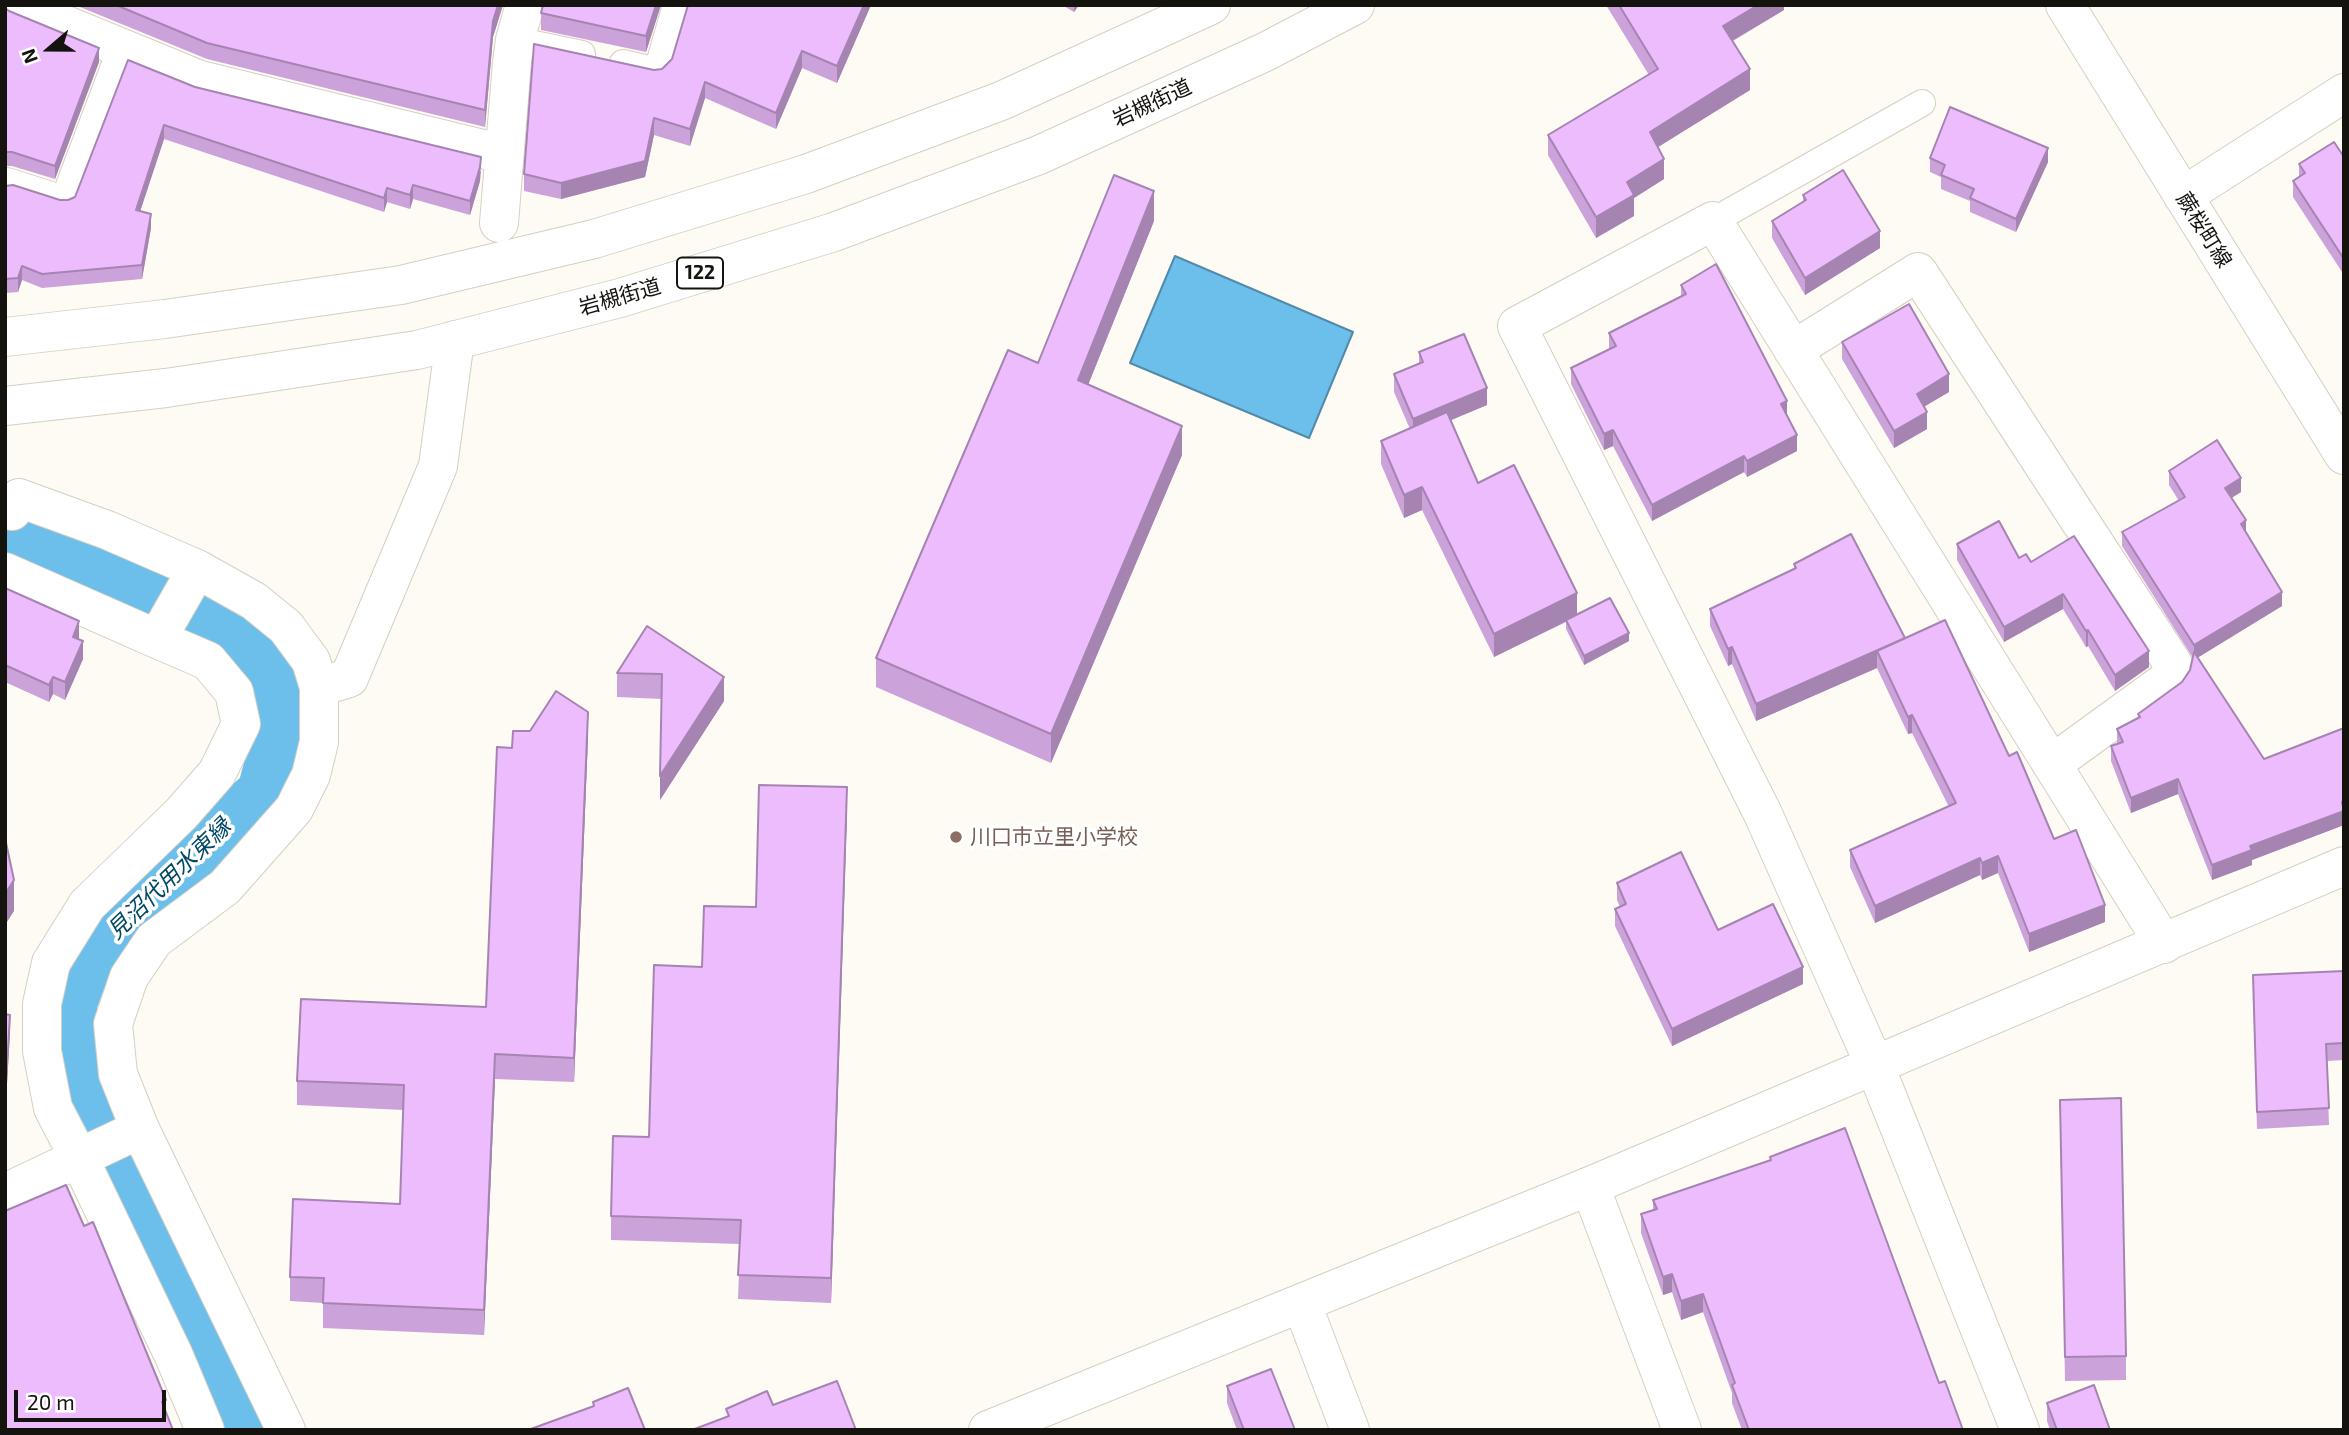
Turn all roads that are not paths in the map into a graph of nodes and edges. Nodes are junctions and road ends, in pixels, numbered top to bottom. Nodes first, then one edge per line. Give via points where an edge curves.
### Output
1 (17, 5) edge
2 (676, 5) edge
3 (1212, 5) edge
4 (1355, 5) edge
5 (2064, 5) edge
6 (520, 22) edge
7 (121, 48) junction
8 (2344, 93) edge
9 (1922, 103) dead end
10 (503, 154) junction
11 (5, 186) edge
12 (2183, 196) junction
13 (1713, 221) junction
14 (499, 223) dead end
15 (5, 337) edge
16 (455, 340) junction
17 (1793, 350) junction
18 (5, 406) edge
19 (2344, 455) edge
20 (12, 501) edge
21 (5, 572) edge
22 (191, 579) junction
23 (160, 634) junction
24 (319, 687) junction
25 (2052, 764) junction
26 (2344, 866) edge
27 (2164, 944) junction
28 (1875, 1066) junction
29 (141, 1129) junction
30 (79, 1158) junction
31 (1590, 1186) junction
32 (5, 1193) edge
33 (1302, 1304) junction
34 (1002, 1427) edge
35 (205, 1430) edge
36 (286, 1430) edge
37 (1350, 1430) edge
38 (1682, 1430) edge
39 (2020, 1430) edge

1 - 7 main road
2 - 6 lane via 657,71
3 - 15 main road via 1001,101 806,174 594,239 401,285
4 - 16 main road, 岩槻街道 / 122 via 1039,155 834,232 620,298
5 - 12 main road, 蕨桜町線
6 - 10 main road
7 - 10 main road via 200,80
7 - 11 lane via 64,199 7,181
8 - 12 main road
9 - 13 lane
10 - 14 main road
12 - 19 main road, 蕨桜町線
13 - 17 main road
13 - 28 main road via 1517,327 1763,814
16 - 18 main road, 岩槻街道 / 122 via 417,350 179,386
16 - 24 main road via 438,466 349,678
17 - 25 main road
17 - 25 main road via 1918,272 2174,664 2169,679
20 - 22 main road via 107,530
21 - 23 main road
22 - 23 main road
22 - 24 main road via 254,601 286,627 311,661
23 - 30 main road via 208,661 234,692 241,724 217,773 87,905 51,963 42,1004 42,1051 53,1108
24 - 29 main road via 319,742 311,775 294,809 225,887 154,940 129,977 113,1024 118,1074
25 - 27 main road
26 - 27 main road
27 - 28 main road
28 - 31 main road
28 - 39 main road
29 - 30 main road
29 - 36 main road
30 - 32 main road
30 - 35 main road
31 - 33 main road
31 - 38 main road
33 - 34 main road
33 - 37 main road

